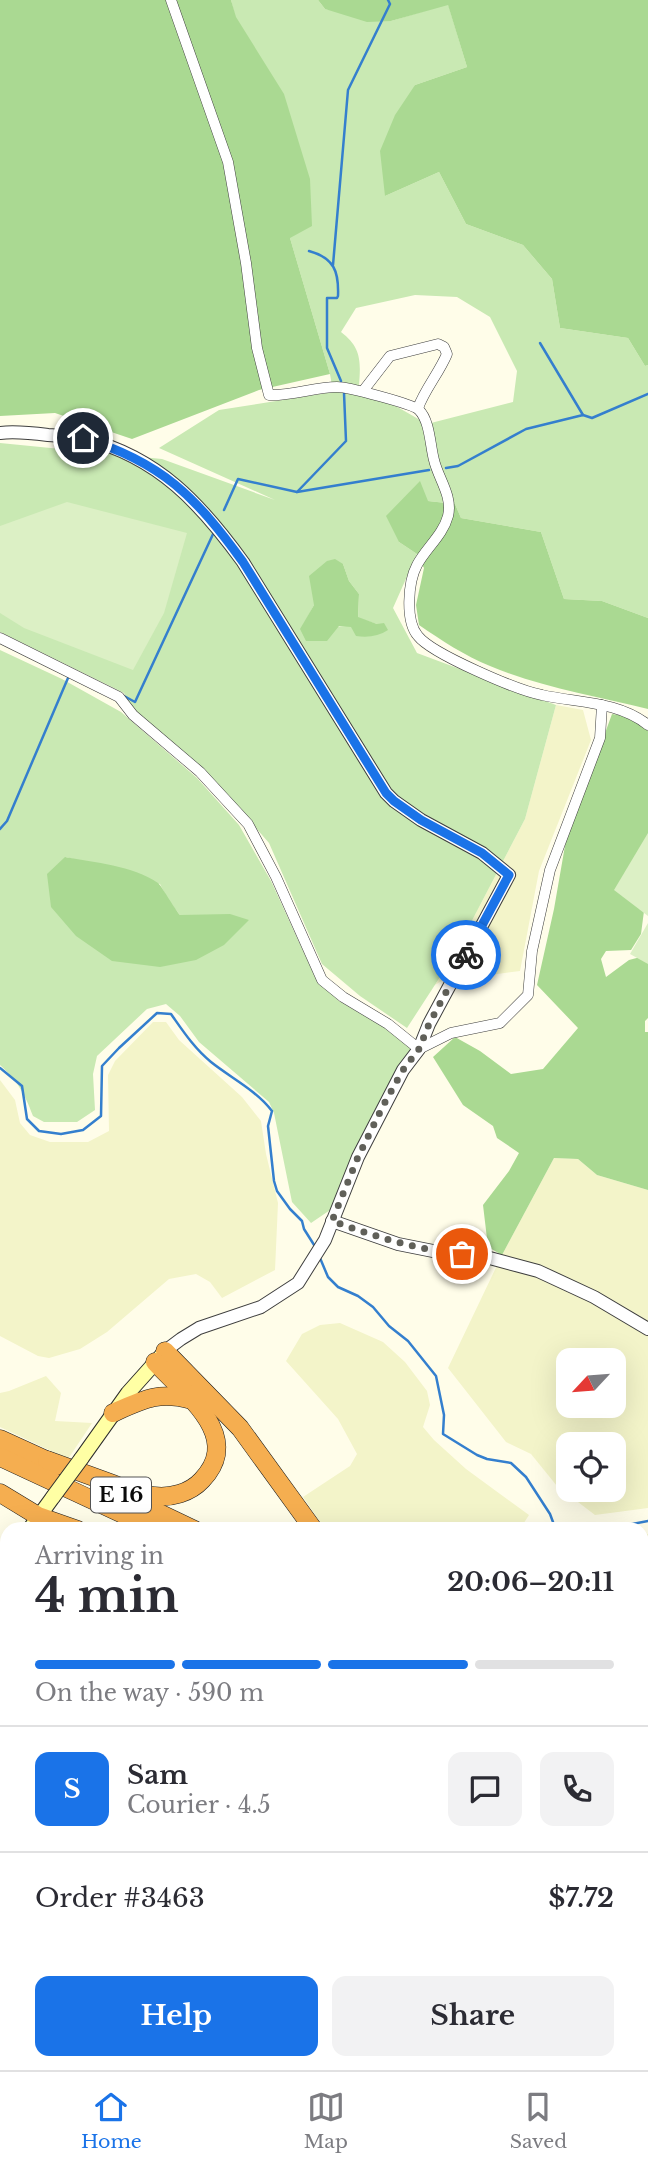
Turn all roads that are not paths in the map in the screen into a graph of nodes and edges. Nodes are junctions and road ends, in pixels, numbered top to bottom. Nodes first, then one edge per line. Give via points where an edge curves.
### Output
1 (171, 0) edge
2 (363, 391) junction
3 (418, 408) junction
4 (0, 433) edge
5 (0, 638) edge
6 (602, 705) junction
7 (648, 725) edge
8 (419, 1049) junction
9 (332, 1221) junction
10 (648, 1329) edge
11 (160, 1356) junction
12 (192, 1400) junction
13 (113, 1413) junction
14 (0, 1439) edge
15 (0, 1457) edge
16 (47, 1461) junction
17 (0, 1493) edge
18 (32, 1522) edge
19 (34, 1522) edge
20 (140, 1522) edge
21 (178, 1522) edge
22 (308, 1522) edge

1 - 2 street via 228,162 257,348 269,395 338,387
2 - 3 street
2 - 3 street via 390,356 438,344 447,354
3 - 6 street via 449,502 448,516 417,565 411,584 409,601 416,635 454,660 515,686
4 - 8 street via 83,438 110,446 136,458 189,495 243,562 386,793 509,875
5 - 8 street via 119,697 133,715 200,772 248,824 322,981
6 - 7 street via 634,714
6 - 8 street via 600,738 551,870 532,951 528,995 500,1023 451,1033
8 - 9 street via 384,1104
9 - 10 street via 398,1244 486,1257 538,1271
9 - 11 street via 298,1283 261,1307 199,1328
11 - 12 highway
11 - 13 main road
11 - 22 highway via 240,1428
12 - 13 highway via 155,1396
12 - 16 highway via 211,1423 217,1446 204,1478 185,1492 151,1496
13 - 19 main road, bridge
14 - 16 highway, E 16
15 - 20 highway, E 16
16 - 21 highway, E 16
17 - 18 highway

